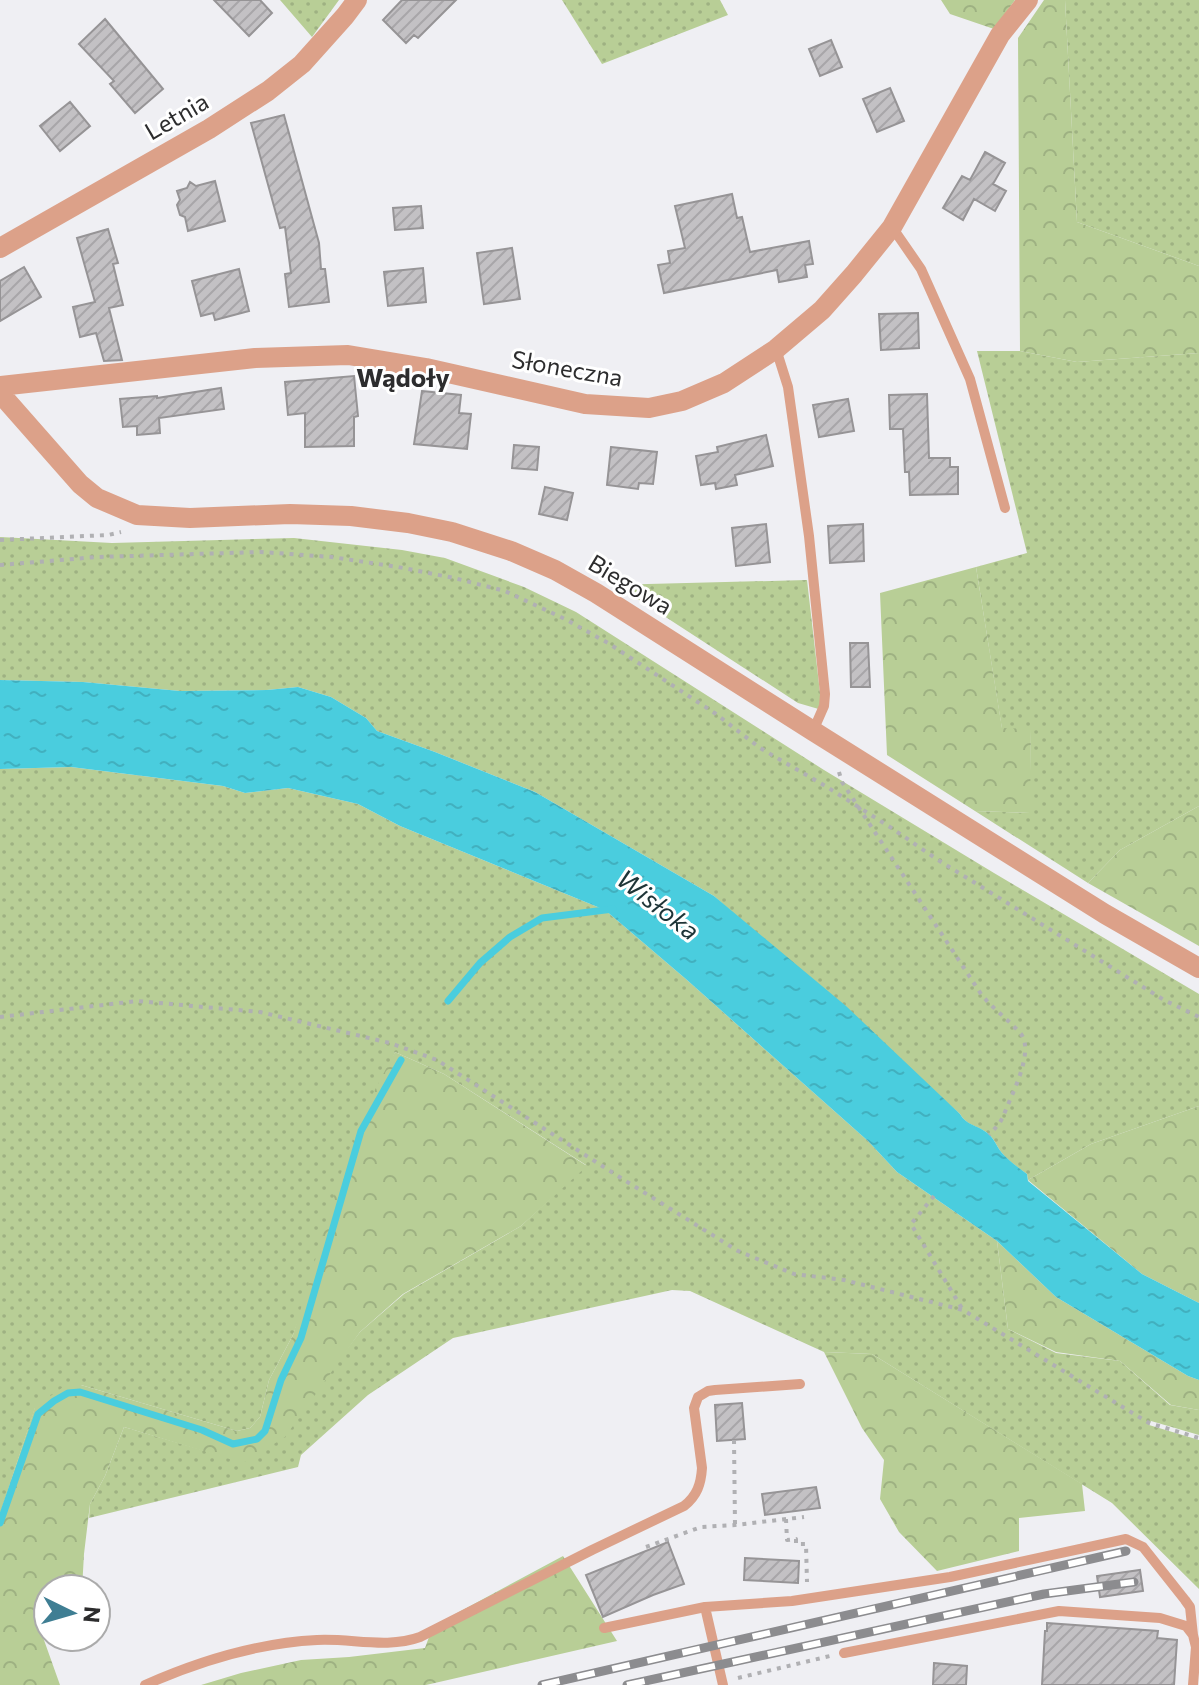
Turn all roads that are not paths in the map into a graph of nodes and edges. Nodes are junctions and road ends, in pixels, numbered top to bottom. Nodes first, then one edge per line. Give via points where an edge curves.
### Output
1 (357, 0) edge
2 (1028, 0) edge
3 (892, 227) junction
4 (0, 248) edge
5 (776, 349) junction
6 (0, 386) edge
7 (0, 393) edge
8 (1005, 508) dead end
9 (813, 731) junction
10 (1199, 968) edge
11 (800, 1384) dead end
12 (705, 1607) junction
13 (604, 1628) dead end
14 (1193, 1635) junction
15 (844, 1653) road end
16 (723, 1683) edge
17 (145, 1685) edge
18 (1193, 1685) edge

1 - 4 street, Letnia via 302,64 268,91
2 - 3 street, Słoneczna via 1000,35
3 - 5 street, Słoneczna via 822,310
3 - 8 lane via 921,269 970,379
5 - 6 street, Słoneczna via 724,383 649,408 585,404 348,355 255,358
5 - 9 lane via 788,387 819,631 824,701
7 - 9 street, Biegowa via 80,484 119,509 167,517 351,516 487,542 586,587
9 - 10 street, Biegowa
11 - 17 lane via 715,1390 698,1397 694,1408 702,1477 690,1501 420,1637 283,1644 181,1669
12 - 13 lane
12 - 14 lane via 807,1599 950,1577 1126,1539 1143,1547 1190,1607
12 - 16 lane
14 - 15 lane via 1186,1626 1160,1618 1059,1611
14 - 18 lane

